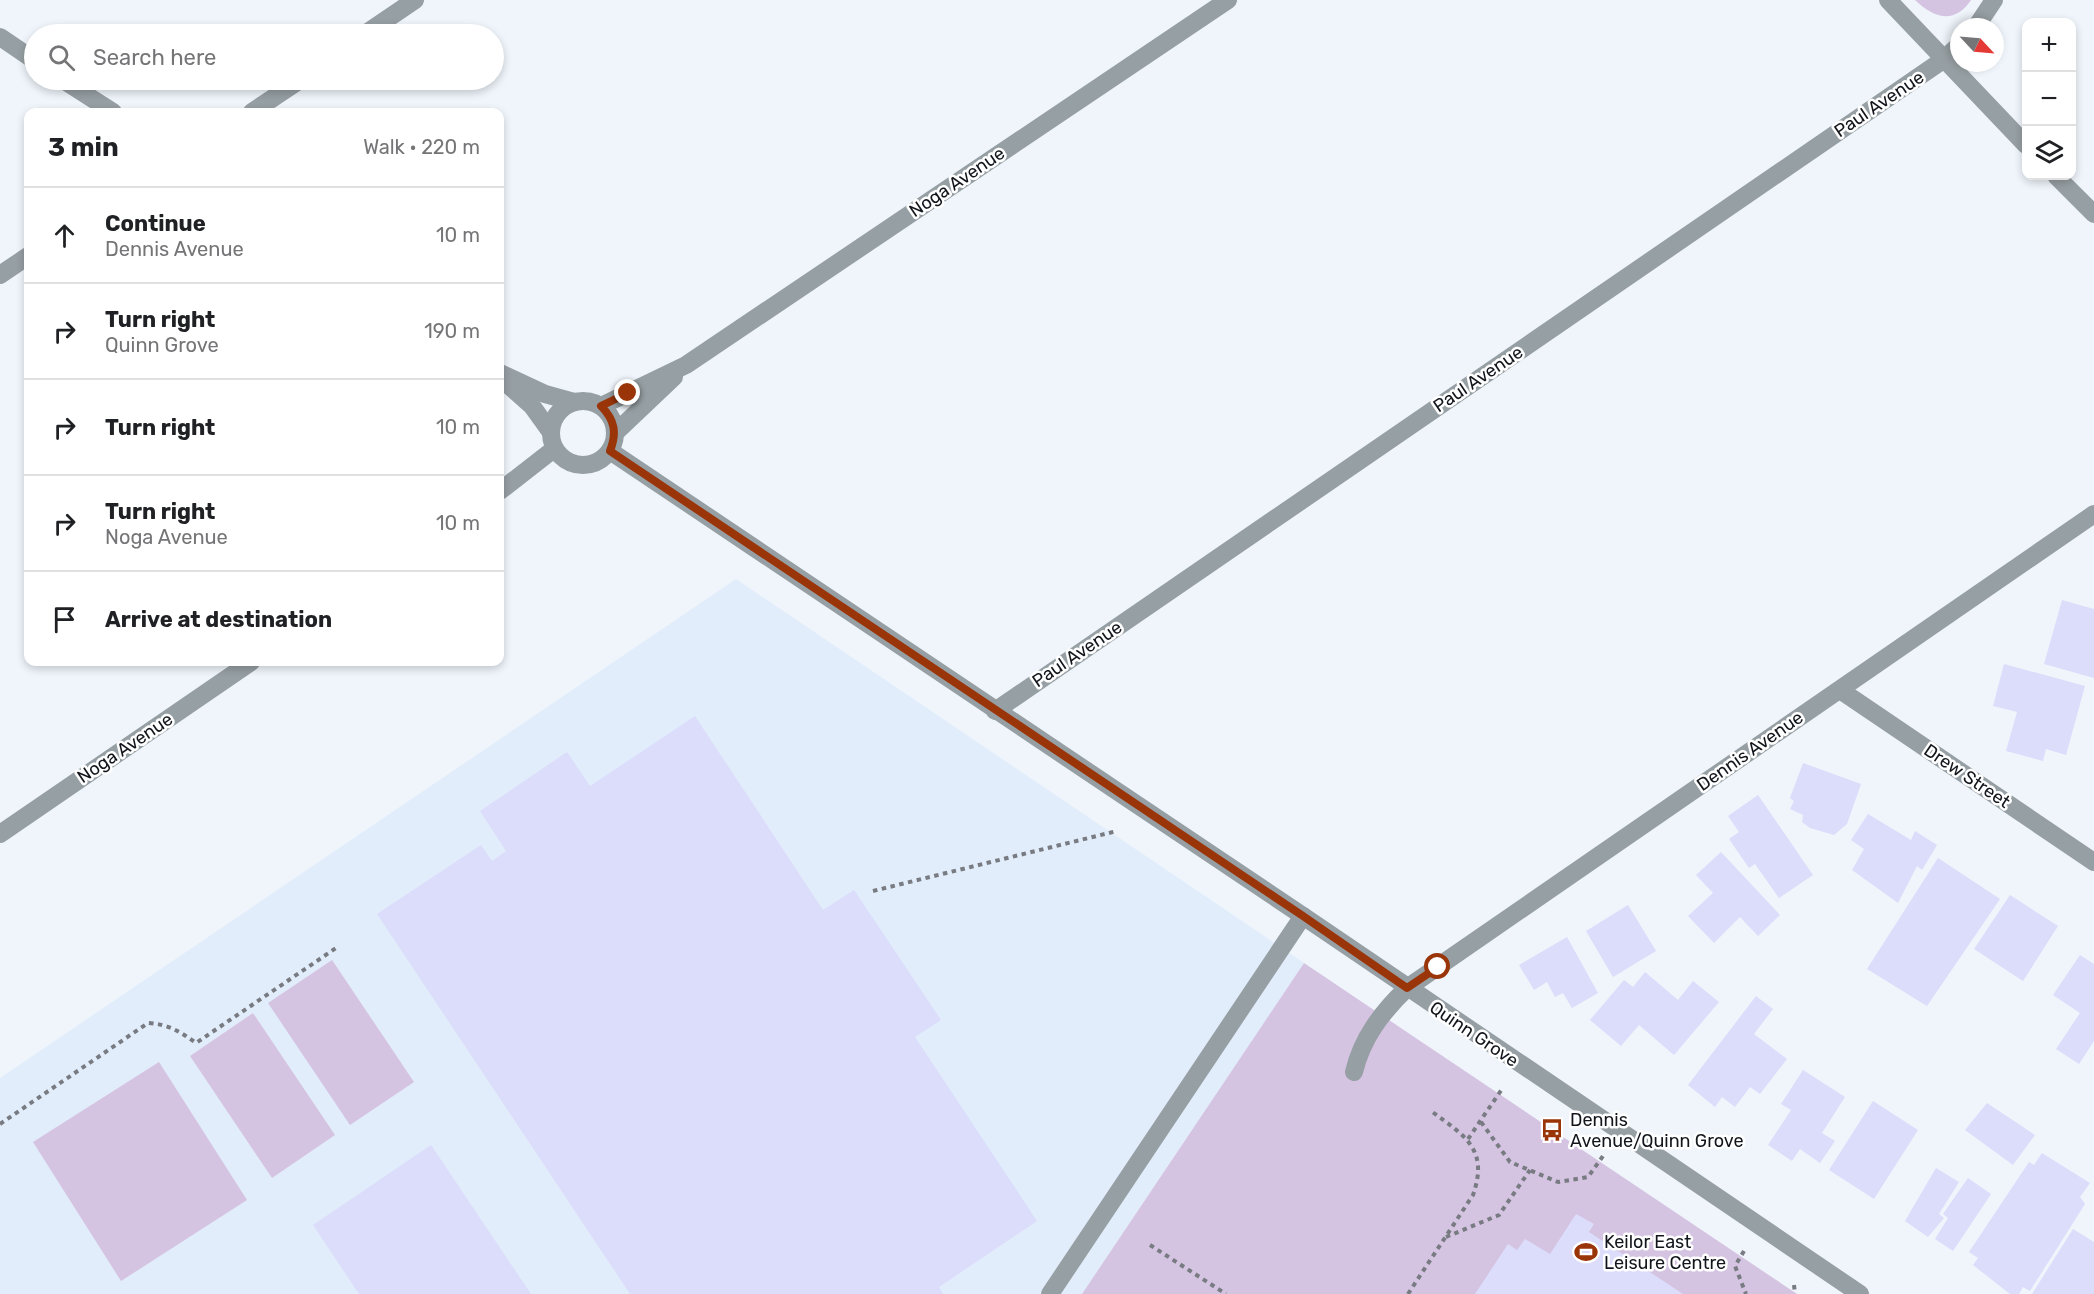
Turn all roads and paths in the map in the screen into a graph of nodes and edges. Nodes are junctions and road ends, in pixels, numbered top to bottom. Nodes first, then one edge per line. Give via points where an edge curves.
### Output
1 (415, 0) edge
2 (1228, 0) edge
3 (1888, 0) edge
4 (1994, 0) edge
5 (1982, 18) edge
6 (380, 24) edge
7 (0, 37) edge
8 (24, 53) edge
9 (1950, 54) edge
10 (1944, 60) junction
11 (78, 90) edge
12 (285, 90) edge
13 (106, 108) edge
14 (258, 108) edge
15 (2022, 141) edge
16 (2060, 180) edge
17 (2094, 214) edge
18 (24, 259) edge
19 (0, 275) edge
20 (686, 365) junction
21 (504, 377) edge
22 (504, 379) edge
23 (574, 402) junction
24 (601, 406) junction
25 (552, 440) junction
26 (613, 442) junction
27 (504, 487) edge
28 (2094, 514) edge
29 (245, 666) edge
30 (1840, 690) junction
31 (995, 711) junction
32 (1117, 831) dead end
33 (0, 834) edge
34 (2094, 862) edge
35 (873, 891) dead end
36 (1303, 916) junction
37 (339, 946) dead end
38 (1407, 988) junction
39 (1354, 1072) dead end
40 (1502, 1089) dead end
41 (1431, 1111) dead end
42 (1481, 1122) junction
43 (0, 1124) edge
44 (1468, 1139) junction
45 (1603, 1156) dead end
46 (1530, 1170) junction
47 (1446, 1237) junction
48 (1150, 1245) dead end
49 (1744, 1251) dead end
50 (1794, 1285) dead end
51 (1050, 1294) edge
52 (1226, 1294) edge
53 (1408, 1294) edge
54 (1746, 1294) edge
55 (1795, 1294) edge
56 (1860, 1294) edge

1 - 6 street
2 - 20 street, Noga Avenue
3 - 10 street
4 - 5 street
7 - 8 street
9 - 10 street, Paul Avenue
10 - 15 street
10 - 31 street, Paul Avenue
11 - 13 street
12 - 14 street
16 - 17 street
18 - 19 street
20 - 24 street, Noga Avenue
20 - 26 street, Noga Avenue
21 - 23 street
22 - 25 street via 532,406
23 - 24 street
23 - 25 street via 558,413
24 - 26 street via 614,423
25 - 26 street via 561,458 582,466 602,459
25 - 27 street
26 - 31 street, Quinn Grove
28 - 30 street, Dennis Avenue
29 - 33 street, Noga Avenue
30 - 34 street, Drew Street
30 - 38 street, Dennis Avenue
31 - 36 street, Quinn Grove
32 - 35 path
36 - 38 street, Quinn Grove
36 - 51 street
37 - 43 path via 196,1043 163,1024 148,1023
38 - 39 street, Dennis Avenue via 1372,1028
38 - 56 street, Quinn Grove
40 - 42 path
41 - 44 path
42 - 44 path
42 - 46 path via 1510,1162
44 - 47 path via 1478,1160 1479,1177 1473,1196
45 - 46 path via 1588,1177 1558,1182
46 - 47 path via 1499,1215
47 - 53 path
48 - 52 path
49 - 54 path via 1735,1266
50 - 55 path

